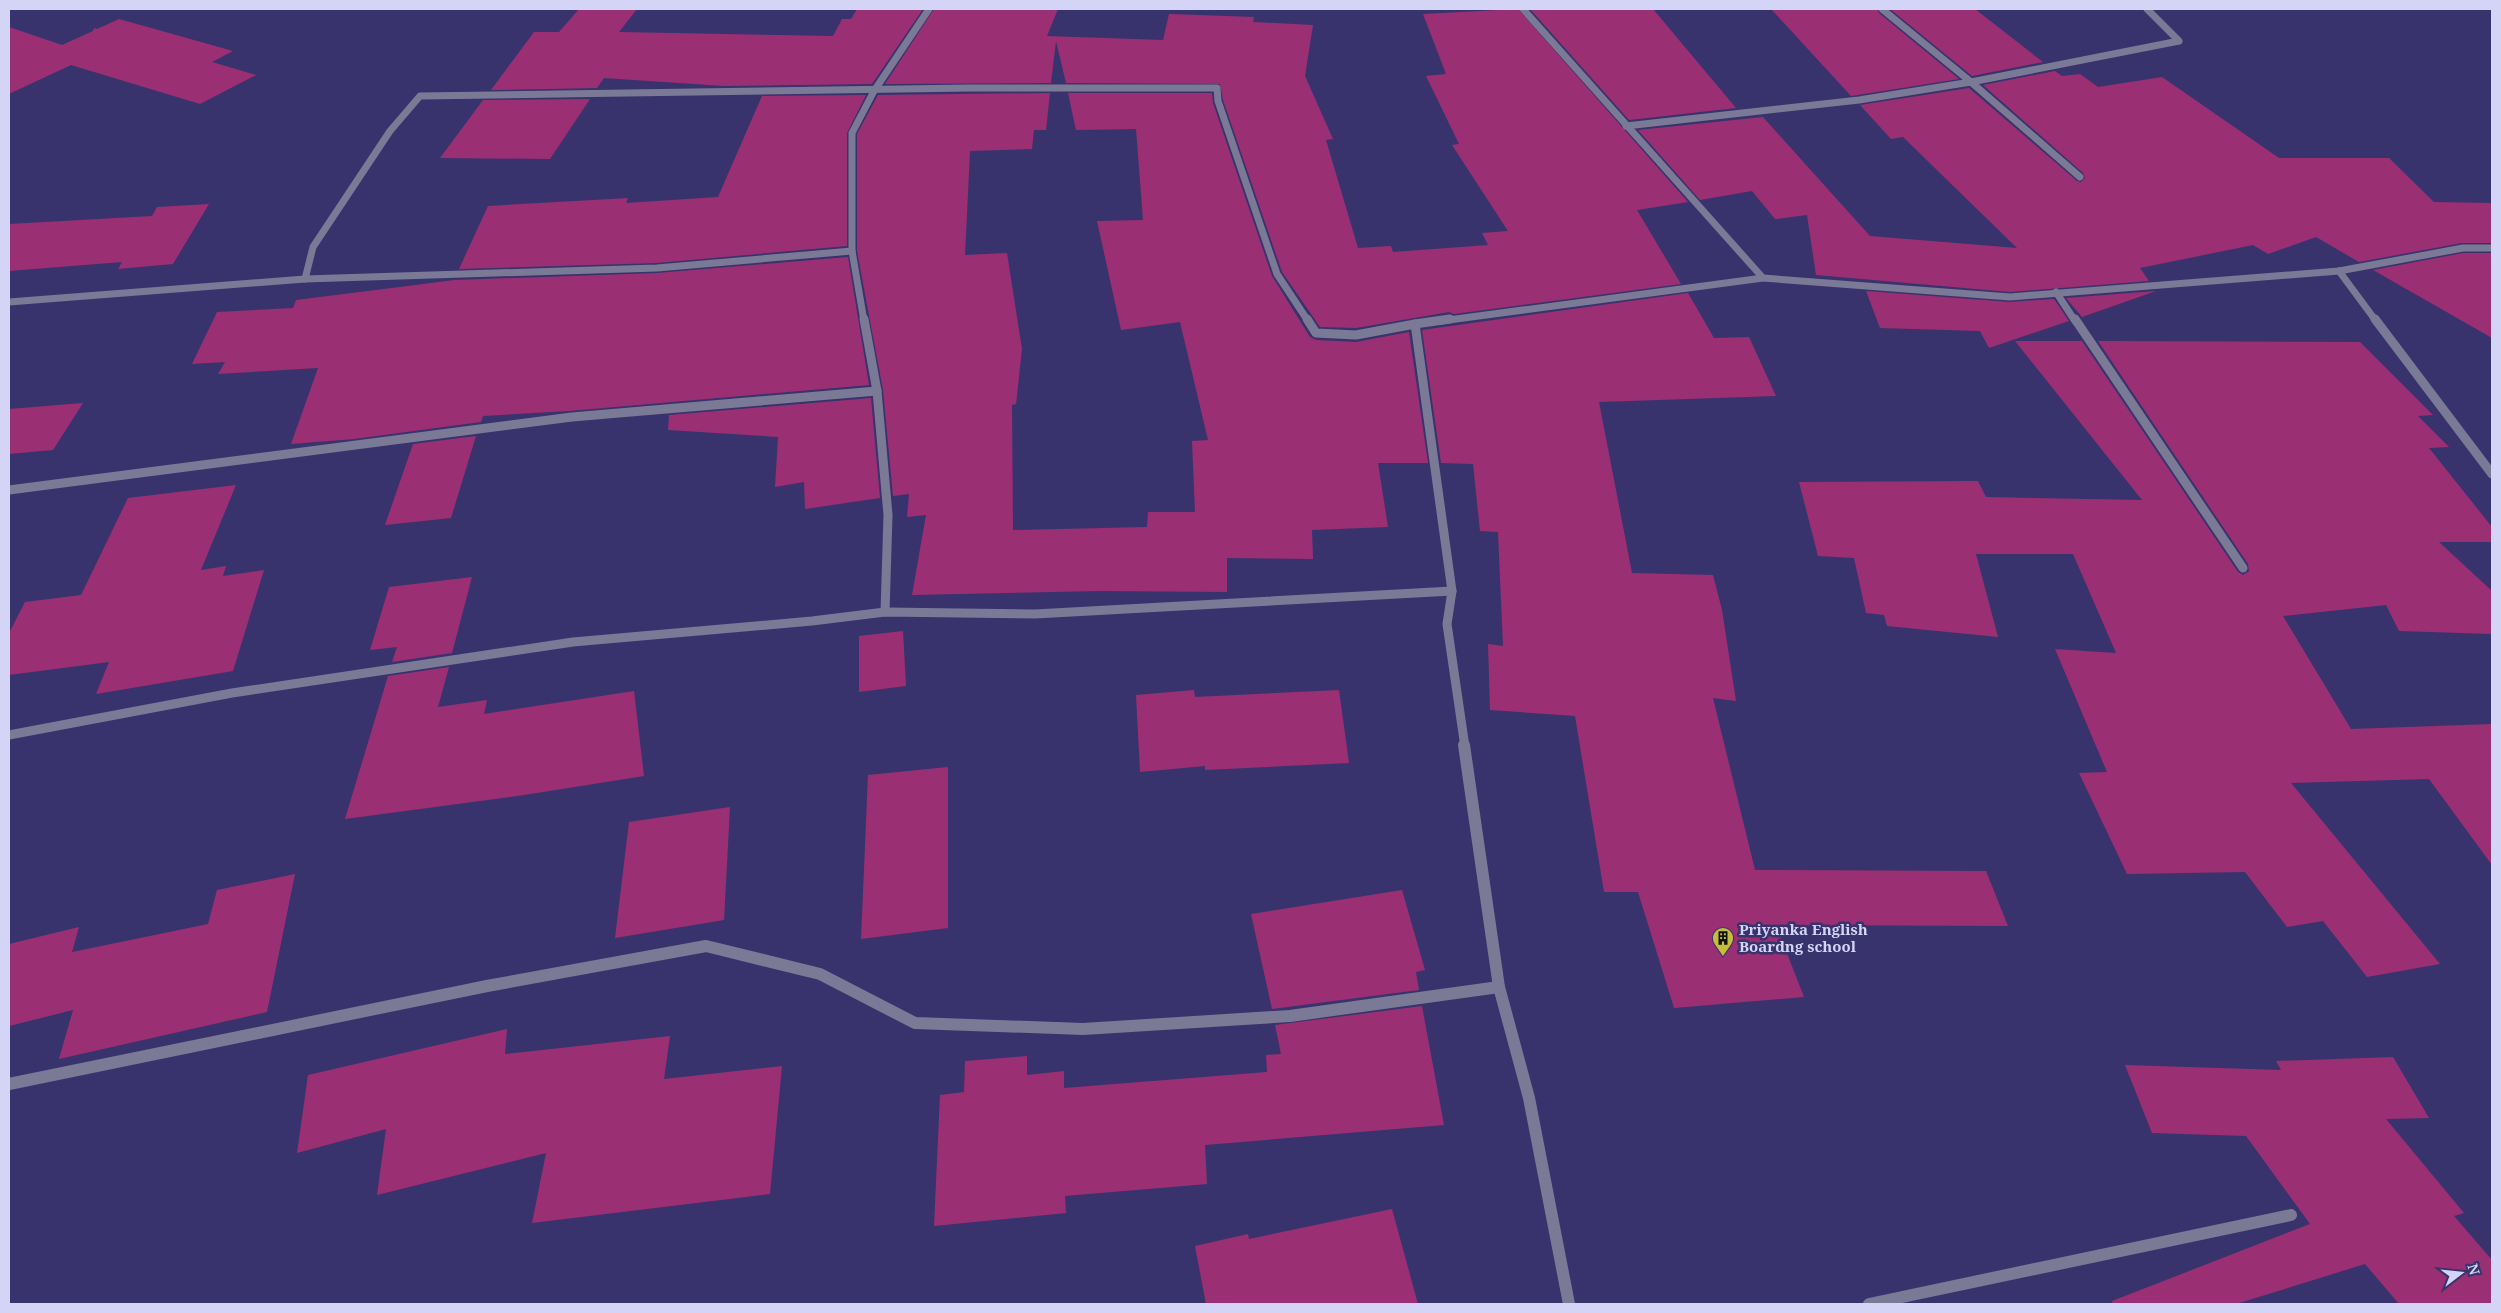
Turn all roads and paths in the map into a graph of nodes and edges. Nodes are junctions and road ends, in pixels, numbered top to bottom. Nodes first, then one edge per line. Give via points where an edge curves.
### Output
1 (929, 9) edge
2 (1523, 9) edge
3 (1882, 9) edge
4 (2147, 9) edge
5 (1971, 82) junction
6 (874, 91) junction
7 (1626, 126) junction
8 (2080, 177) dead end
9 (2492, 248) edge
10 (852, 251) junction
11 (2339, 271) junction
12 (1763, 278) junction
13 (305, 279) junction
14 (2056, 292) junction
15 (9, 302) edge
16 (1415, 324) junction
17 (877, 391) junction
18 (2492, 474) edge
19 (9, 490) edge
20 (2243, 568) dead end
21 (1452, 591) junction
22 (885, 612) junction
23 (9, 735) edge
24 (1499, 987) junction
25 (9, 1084) edge
26 (2291, 1214) dead end
27 (1569, 1304) edge
28 (1868, 1304) edge

1 - 6 street
2 - 7 street
3 - 5 street
4 - 5 street via 2180,41
5 - 7 street via 1859,100
5 - 8 street
6 - 10 street via 852,133
6 - 13 street via 420,96 390,130 313,247
6 - 16 street via 1217,88 1218,101 1277,274 1316,333 1356,335
7 - 12 street
9 - 11 street via 2463,248
10 - 13 street via 657,268
10 - 17 street
11 - 14 street
11 - 18 street
12 - 14 street via 2010,297
12 - 16 street
13 - 15 street
14 - 20 street
16 - 21 street
17 - 19 street via 572,417
17 - 22 street via 888,515
21 - 22 street via 1035,614
21 - 24 street via 1447,624
22 - 23 street via 573,642 232,693
24 - 25 street via 1290,1016 1083,1029 915,1023 820,974 706,946 487,986
24 - 27 street via 1529,1098
26 - 28 street

